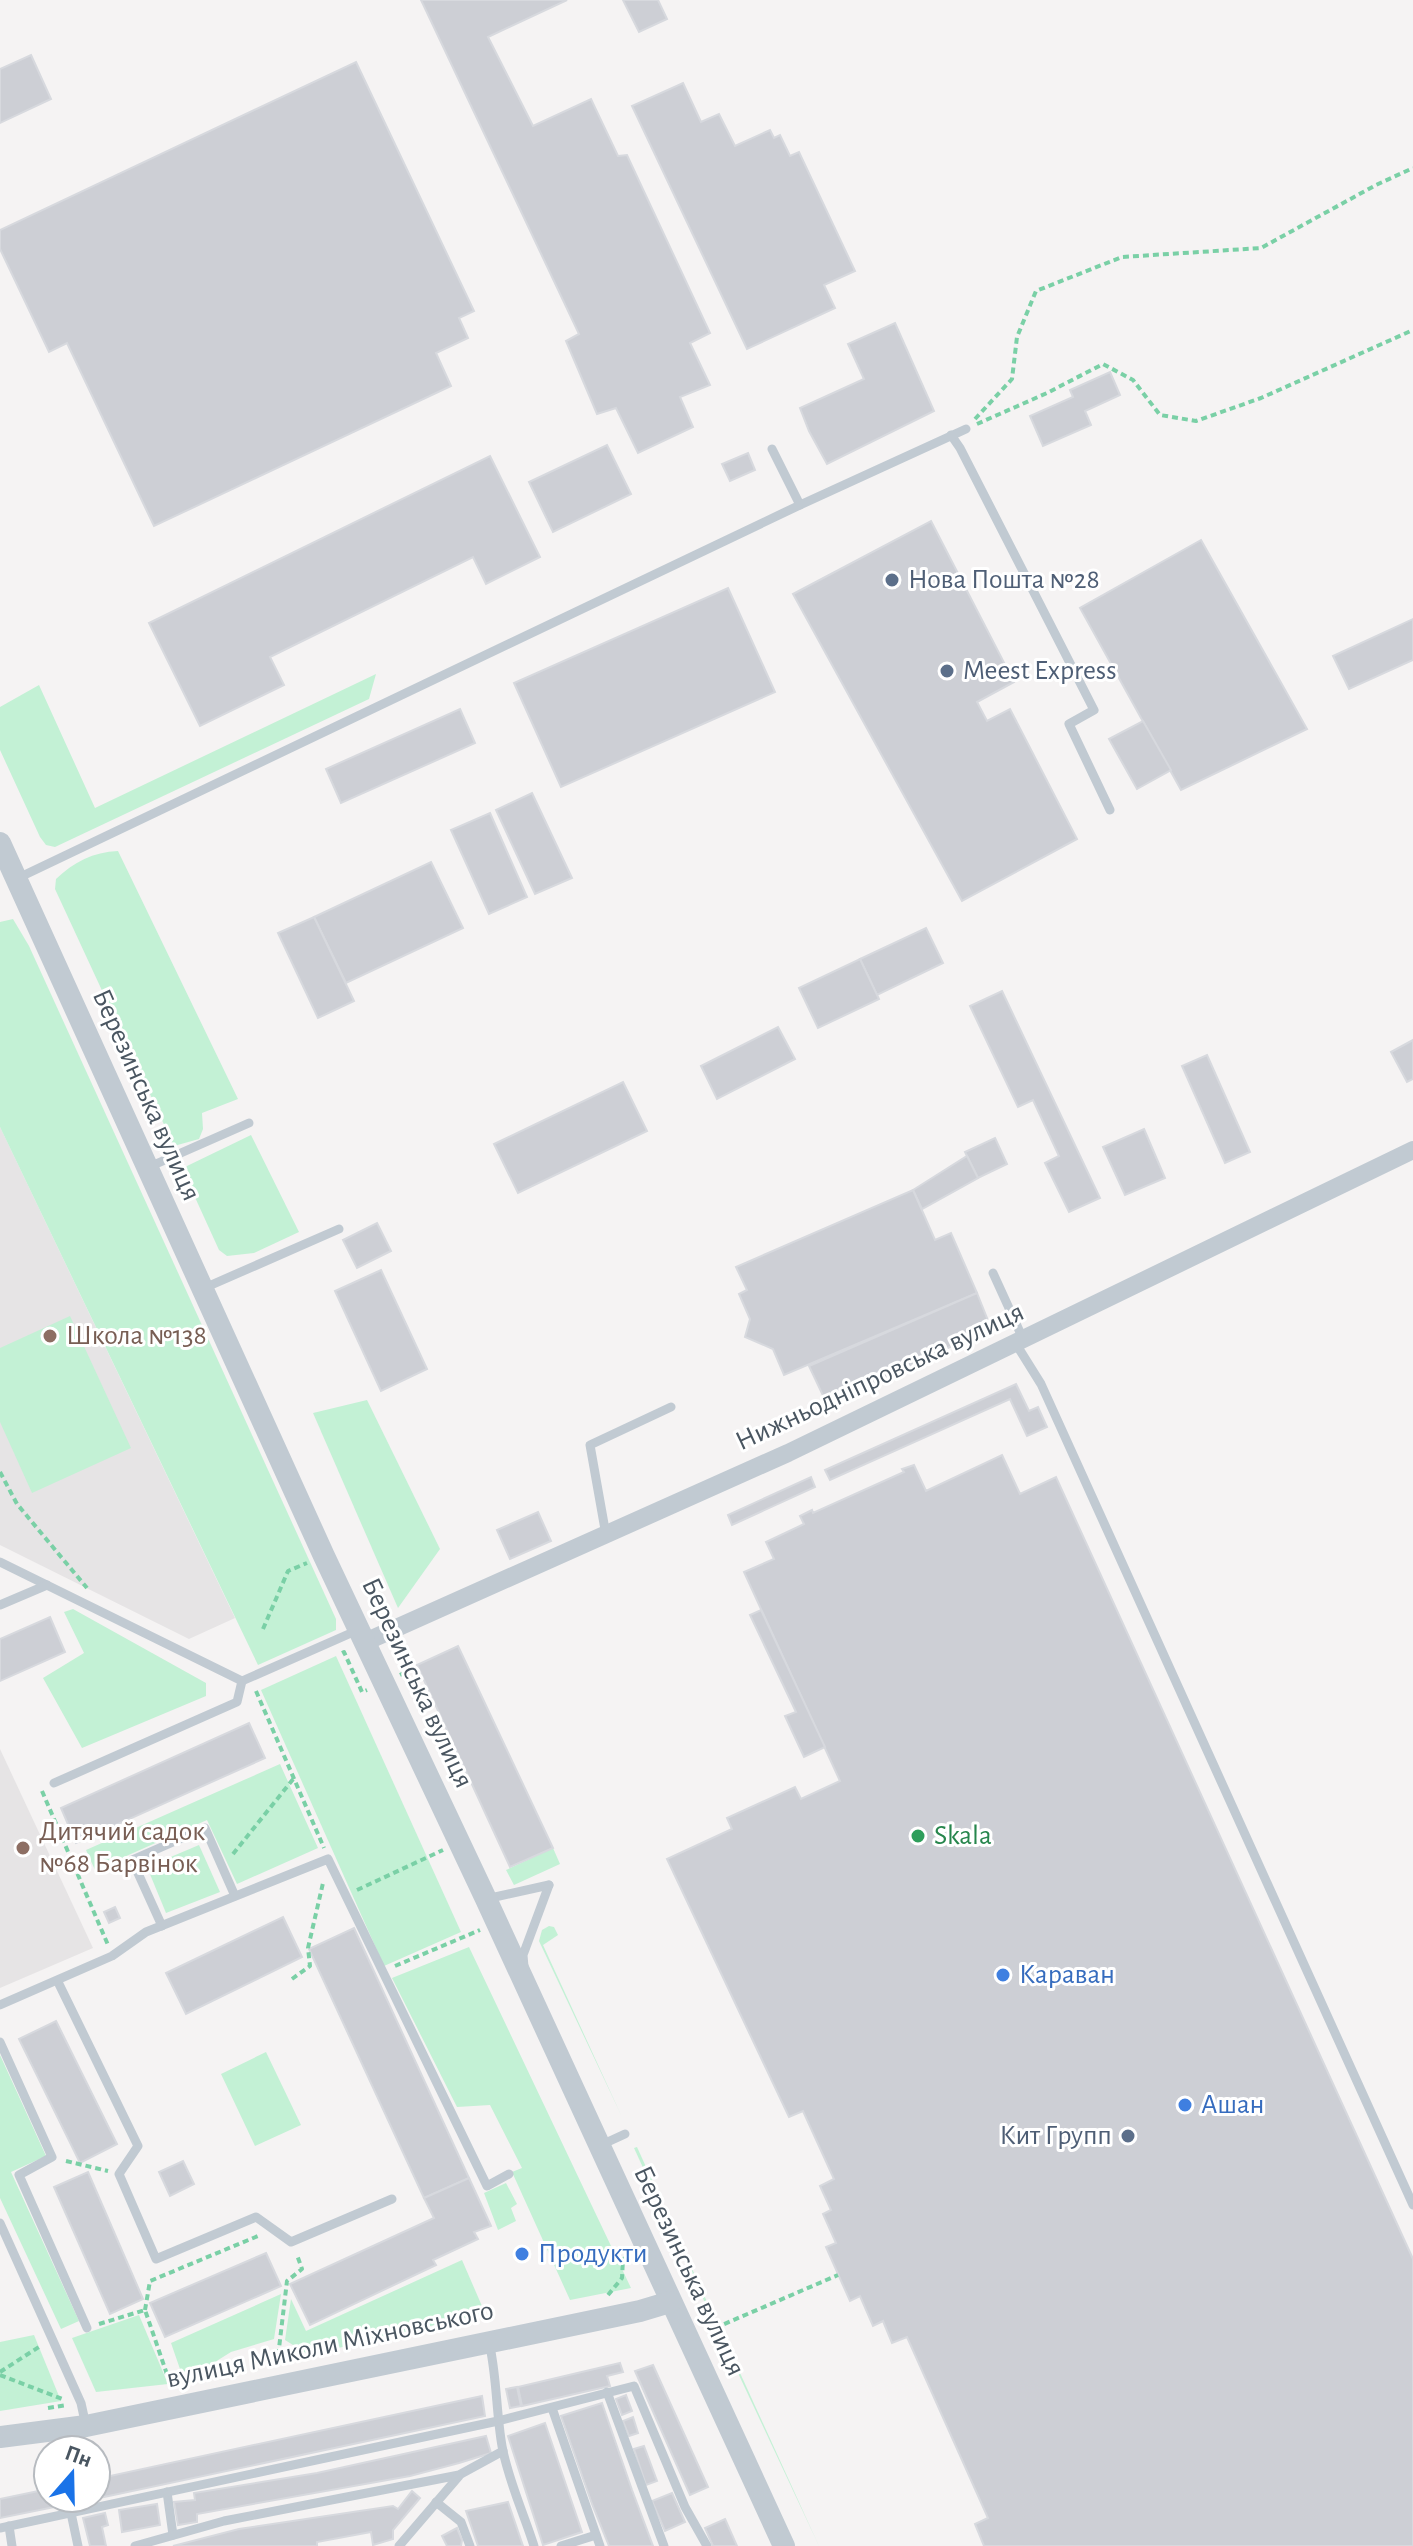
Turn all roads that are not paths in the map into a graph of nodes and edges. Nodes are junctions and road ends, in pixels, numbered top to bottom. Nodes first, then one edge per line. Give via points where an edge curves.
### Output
1 (966, 429) road end
2 (951, 435) junction
3 (772, 449) dead end
4 (800, 505) junction
5 (1110, 810) dead end
6 (0, 843) edge
7 (16, 879) junction
8 (249, 1123) dead end
9 (1413, 1150) edge
10 (146, 1168) junction
11 (339, 1229) dead end
12 (993, 1273) dead end
13 (202, 1289) junction
14 (1020, 1342) junction
15 (671, 1407) dead end
16 (606, 1535) junction
17 (0, 1562) edge
18 (47, 1585) junction
19 (0, 1605) edge
20 (362, 1636) junction
21 (246, 1680) junction
22 (54, 1783) road end
23 (235, 1896) junction
24 (486, 1899) junction
25 (162, 1926) junction
26 (58, 1982) junction
27 (524, 1982) junction
28 (0, 2005) edge
29 (0, 2042) edge
30 (625, 2134) dead end
31 (598, 2147) junction
32 (509, 2174) dead end
33 (392, 2199) dead end
34 (1413, 2205) edge
35 (0, 2223) edge
36 (670, 2302) junction
37 (87, 2328) road end
38 (489, 2342) junction
39 (607, 2392) junction
40 (552, 2408) junction
41 (498, 2421) junction
42 (86, 2426) junction
43 (0, 2437) edge
44 (503, 2451) junction
45 (459, 2475) junction
46 (167, 2492) junction
47 (436, 2502) junction
48 (112, 2504) edge
49 (66, 2514) edge
50 (71, 2514) edge
51 (5, 2527) edge
52 (173, 2535) junction
53 (596, 2535) junction
54 (12, 2546) edge
55 (78, 2546) edge
56 (135, 2546) edge
57 (399, 2546) edge
58 (470, 2546) edge
59 (534, 2546) edge
60 (561, 2546) edge
61 (600, 2546) edge
62 (664, 2546) edge
63 (707, 2546) edge
64 (784, 2546) edge

1 - 2 lane
2 - 4 lane
2 - 5 lane via 1094,710 1069,724
3 - 4 lane
4 - 7 lane
6 - 7 street, Березинська вулиця
7 - 10 street, Березинська вулиця
8 - 10 lane
9 - 14 street, Нижньодніпровська вулиця
10 - 13 street, Березинська вулиця
11 - 13 lane
12 - 14 lane
13 - 20 street, Березинська вулиця
14 - 16 street, Нижньодніпровська вулиця
14 - 34 lane
15 - 16 lane via 590,1445
16 - 20 street, Нижньодніпровська вулиця
17 - 18 lane
18 - 19 lane
18 - 21 lane
20 - 21 lane
20 - 24 street, Березинська вулиця
21 - 22 lane via 237,1702
23 - 25 lane
23 - 25 lane via 205,1828 132,1860
23 - 32 lane via 328,1859 487,2186
24 - 27 street, Березинська вулиця
24 - 27 lane via 549,1885 523,1955
25 - 26 lane
26 - 28 lane
26 - 33 lane via 138,2146 119,2174 156,2259 256,2217 292,2244
27 - 31 street, Березинська вулиця
29 - 37 lane via 52,2157 19,2175
30 - 31 lane
31 - 36 street, Березинська вулиця
35 - 42 lane via 81,2403
36 - 38 street, вулиця Миколи Міхновського
36 - 64 street, Березинська вулиця
38 - 41 lane
38 - 42 street, вулиця Миколи Міхновського
39 - 40 lane
39 - 62 lane
39 - 63 lane via 634,2386
40 - 41 lane
40 - 53 lane
41 - 44 lane
41 - 46 lane
42 - 43 street, вулиця Миколи Міхновського
44 - 45 lane
44 - 59 lane
45 - 47 lane
45 - 52 lane
46 - 48 lane
46 - 52 lane
47 - 57 lane
47 - 58 lane via 461,2522
49 - 51 lane
50 - 55 lane
51 - 54 lane
52 - 56 lane
53 - 60 lane
53 - 61 lane

